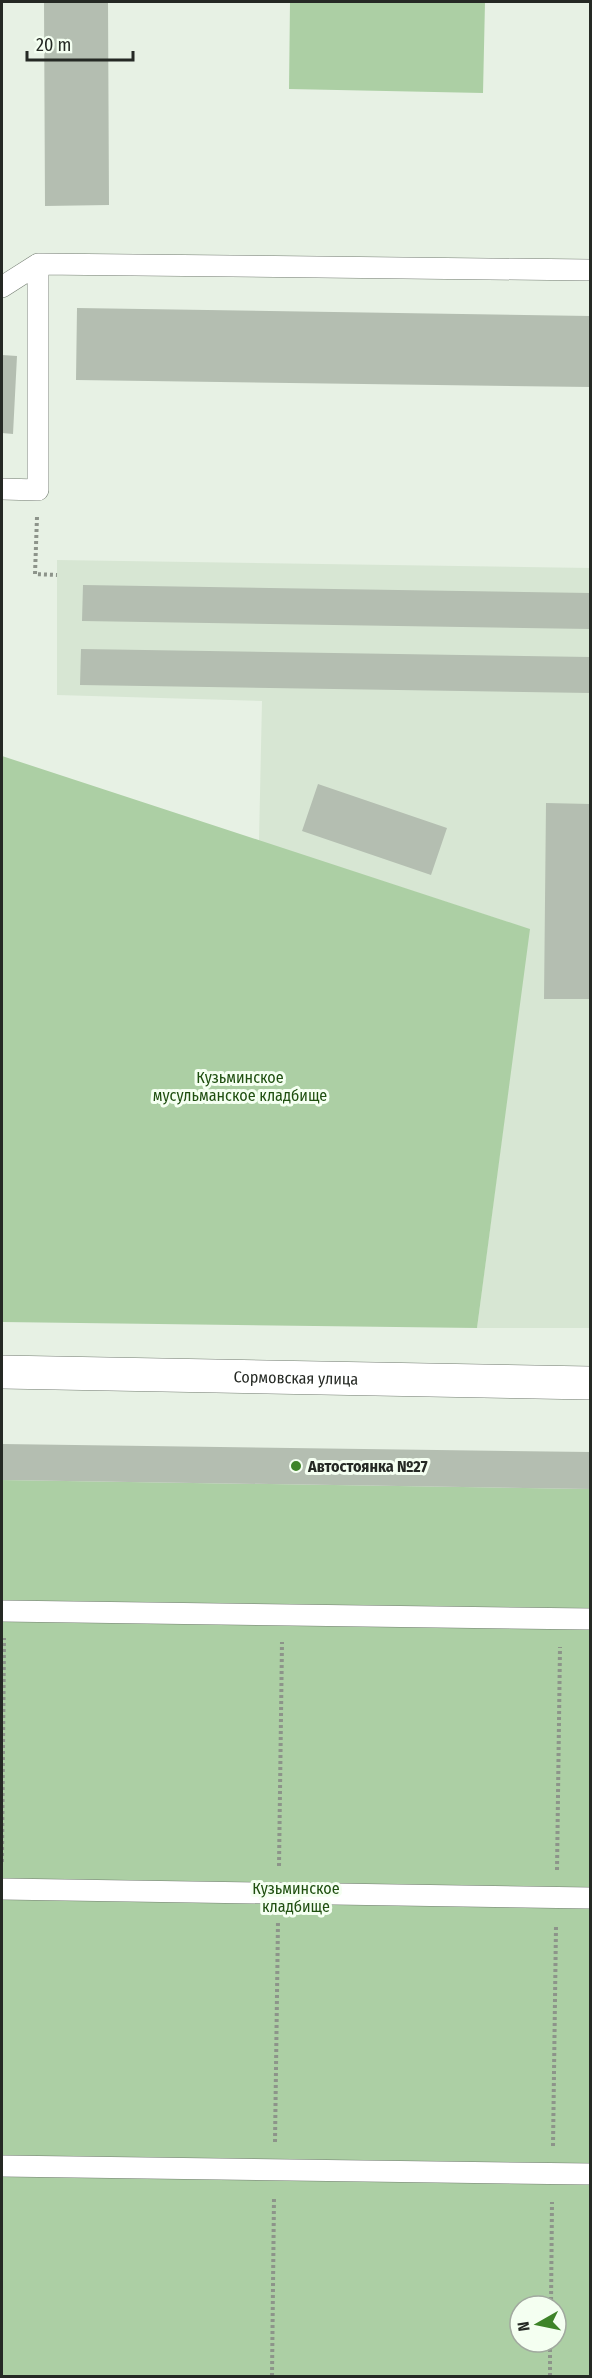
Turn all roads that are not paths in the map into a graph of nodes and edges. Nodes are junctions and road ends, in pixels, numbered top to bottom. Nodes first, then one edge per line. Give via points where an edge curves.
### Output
1 (38, 264) junction
2 (591, 270) edge
3 (2, 287) edge
4 (2, 489) edge
5 (2, 1372) edge
6 (591, 1383) edge
7 (3, 1611) edge
8 (591, 1619) edge
9 (2, 1889) edge
10 (591, 1898) edge
11 (2, 2166) edge
12 (591, 2174) edge

1 - 2 lane
1 - 3 lane
1 - 4 lane via 38,490
5 - 6 street, Сормовская улица
7 - 8 lane
9 - 10 lane
11 - 12 lane

